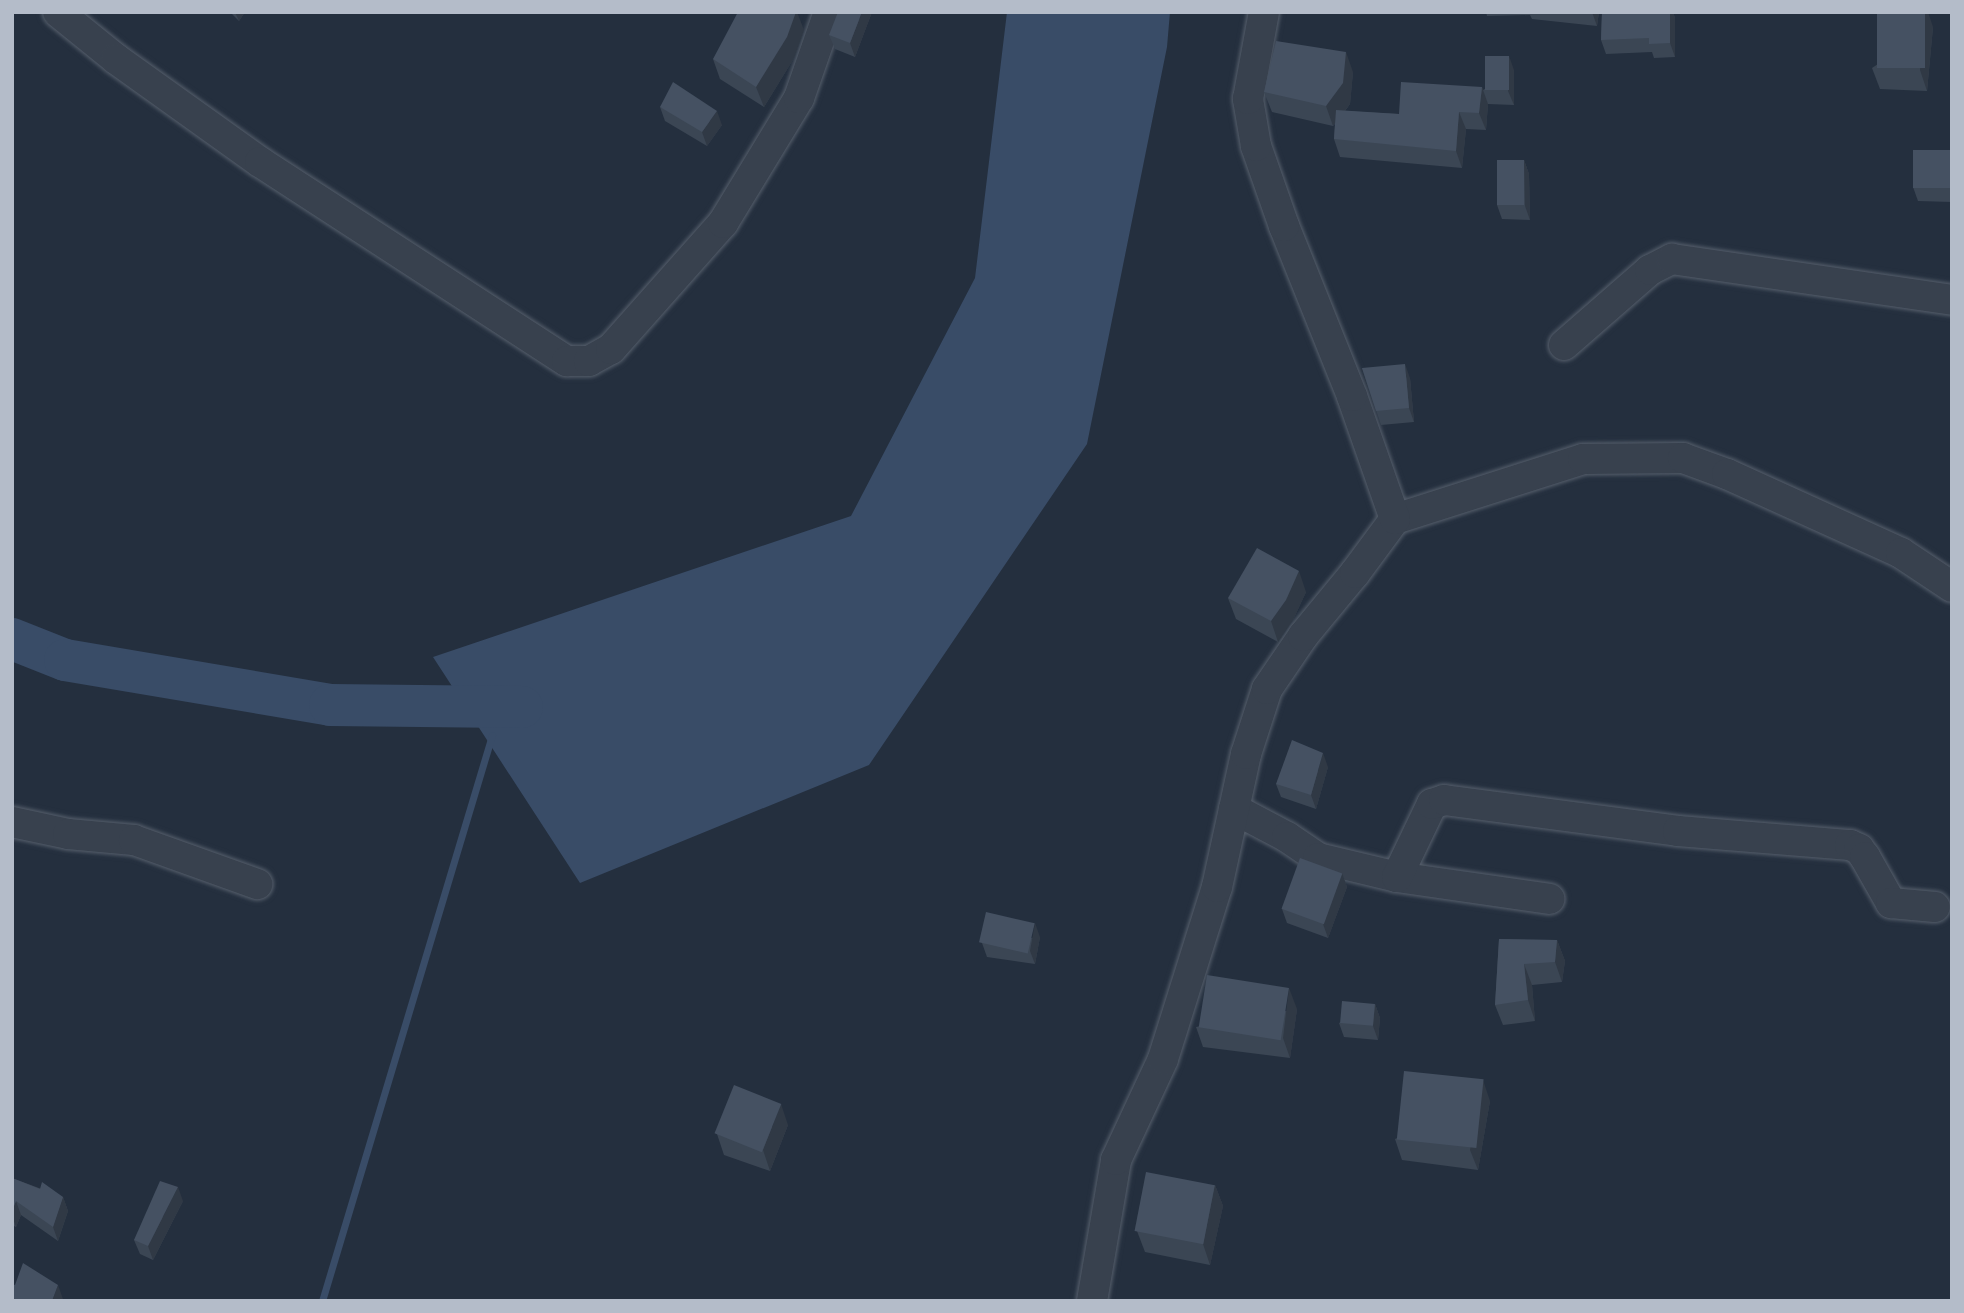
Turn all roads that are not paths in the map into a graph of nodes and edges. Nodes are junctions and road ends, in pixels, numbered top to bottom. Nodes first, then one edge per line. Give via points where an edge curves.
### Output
1 (58, 12) edge
2 (829, 12) edge
3 (1264, 12) edge
4 (1952, 300) edge
5 (1564, 345) dead end
6 (1395, 519) junction
7 (1952, 587) edge
8 (1234, 809) junction
9 (12, 822) edge
10 (1397, 877) junction
11 (257, 884) dead end
12 (1549, 899) dead end
13 (1935, 907) dead end
14 (1092, 1301) edge

1 - 2 street via 260,162 567,361 589,361 611,349 723,223 799,98
3 - 6 street via 1248,99 1256,146
4 - 5 street via 1672,259 1650,270
6 - 7 street via 1583,458 1683,458 1901,553
6 - 8 street via 1267,689
8 - 10 street via 1318,858
8 - 14 street via 1217,887 1163,1059 1116,1160
9 - 11 street via 68,834 134,840
10 - 12 street
10 - 13 street via 1432,804 1444,800 1678,831 1850,845 1865,857 1891,903

